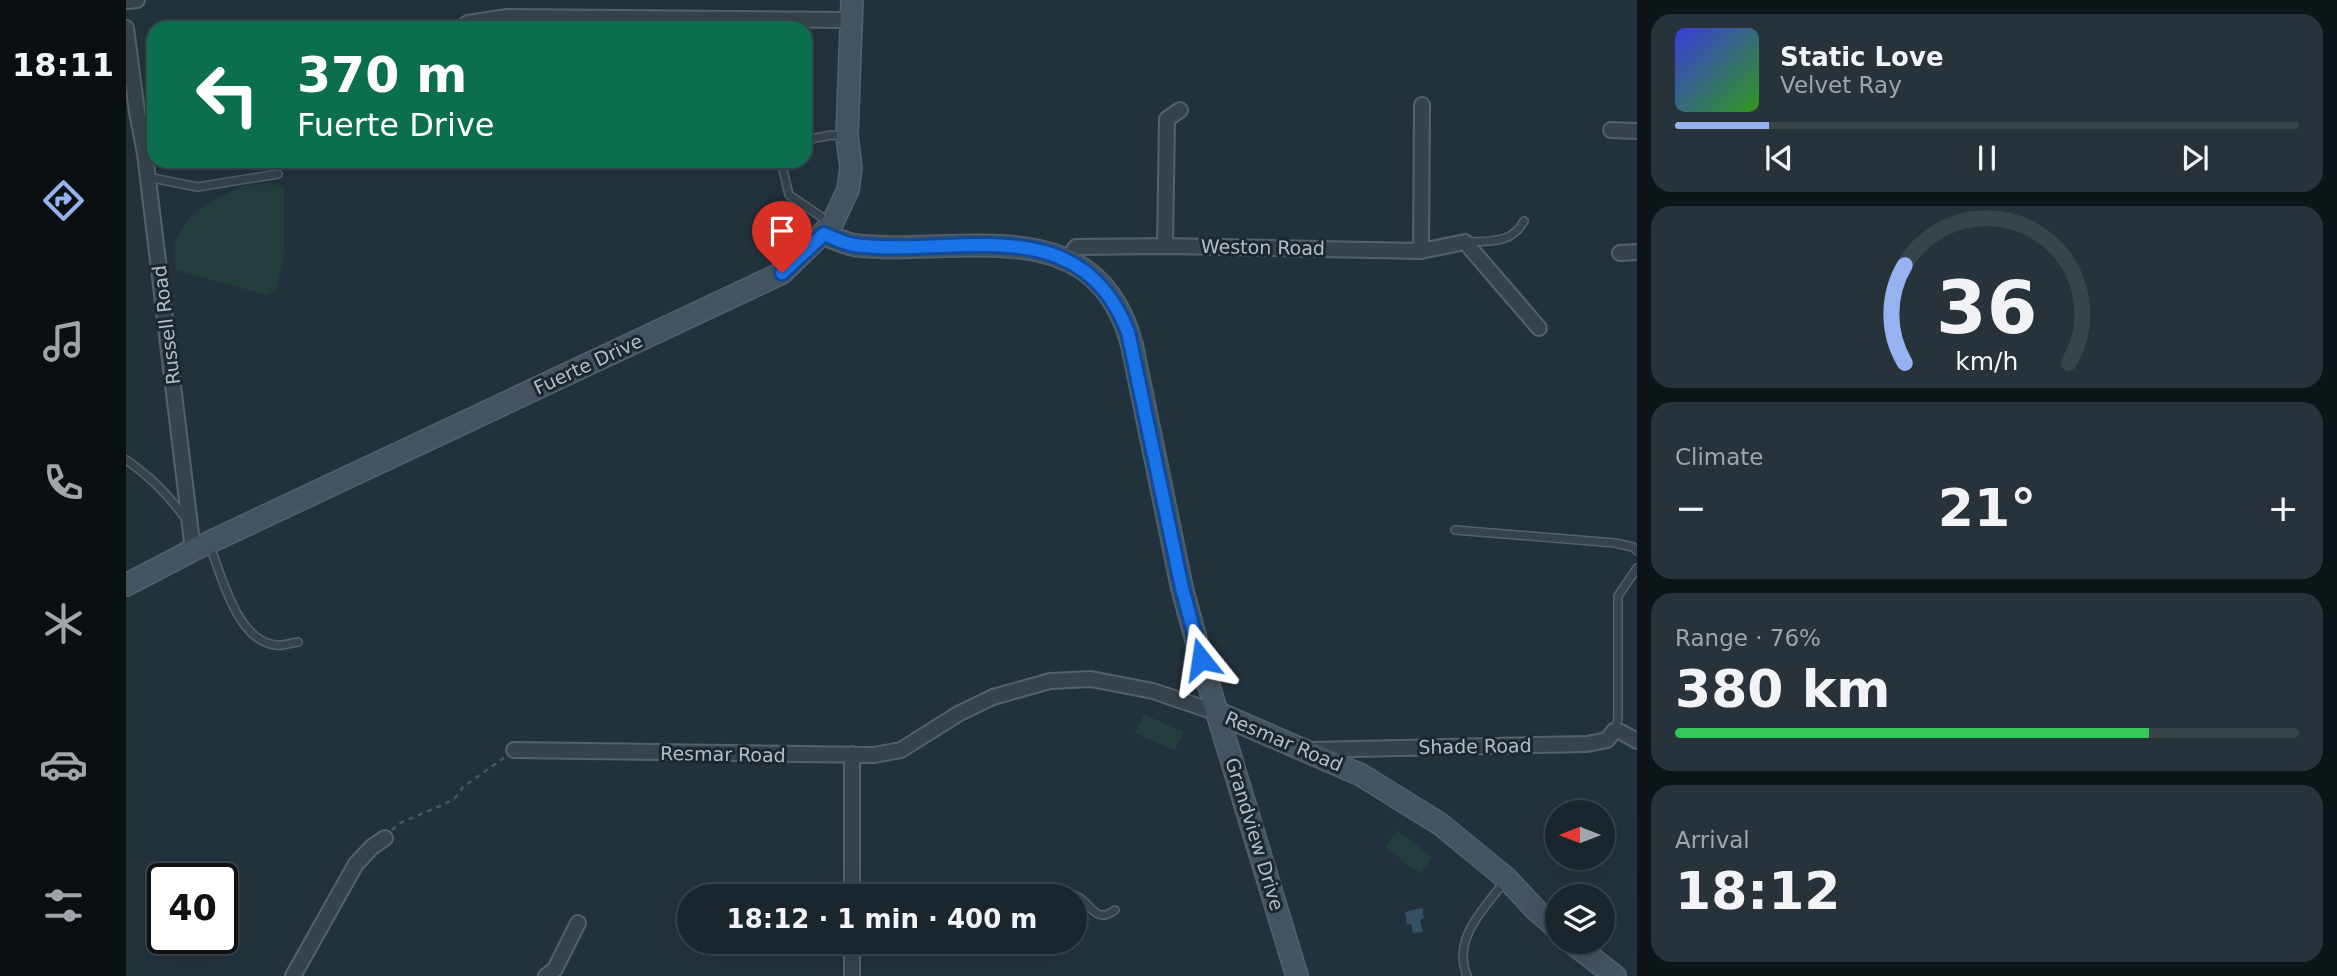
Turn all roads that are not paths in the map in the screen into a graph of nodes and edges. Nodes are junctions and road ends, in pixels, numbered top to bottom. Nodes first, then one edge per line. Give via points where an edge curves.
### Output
1 (137, 0) edge
2 (126, 1) edge
3 (852, 10) edge
4 (481, 21) edge
5 (126, 29) edge
6 (126, 83) edge
7 (135, 95) junction
8 (1422, 105) dead end
9 (1180, 110) dead end
10 (132, 111) edge
11 (1611, 130) dead end
12 (1637, 131) edge
13 (847, 136) junction
14 (812, 139) edge
15 (783, 168) edge
16 (278, 174) dead end
17 (148, 177) junction
18 (1524, 221) dead end
19 (828, 229) junction
20 (1465, 242) junction
21 (1165, 246) junction
22 (1420, 251) junction
23 (1637, 252) edge
24 (1620, 253) dead end
25 (1067, 260) junction
26 (1539, 328) dead end
27 (126, 460) edge
28 (190, 526) junction
29 (1455, 530) dead end
30 (201, 546) junction
31 (1637, 551) edge
32 (1637, 568) edge
33 (126, 585) edge
34 (298, 642) dead end
35 (1218, 713) junction
36 (1614, 731) junction
37 (1637, 741) edge
38 (514, 750) road end
39 (1307, 750) junction
40 (852, 754) junction
41 (386, 838) road end
42 (1506, 878) junction
43 (852, 884) edge
44 (1087, 906) edge
45 (1115, 910) dead end
46 (1545, 918) edge
47 (578, 923) dead end
48 (852, 954) edge
49 (1587, 954) edge
50 (293, 976) edge
51 (546, 976) edge
52 (852, 976) edge
53 (1297, 976) edge
54 (1467, 976) edge
55 (1615, 976) edge

1 - 2 street
3 - 4 street
3 - 13 street, Fuerte Drive
5 - 7 street, Russell Road
6 - 7 street
7 - 10 street, Russell Road
8 - 22 street
9 - 21 street via 1167,119
10 - 17 street, Russell Road
11 - 12 street
13 - 14 lane
13 - 19 street, Fuerte Drive via 848,190
15 - 19 lane via 789,195
16 - 17 lane via 197,187
17 - 28 street, Russell Road
18 - 20 lane via 1503,240
19 - 25 street, Grandview Drive via 851,244 1027,247
19 - 30 street, Fuerte Drive via 782,273 746,292
20 - 22 street, Weston Road
20 - 26 street
21 - 22 street, Weston Road
21 - 25 street, Weston Road via 1076,247
23 - 24 street
25 - 35 street, Grandview Drive via 1109,295 1128,332 1182,588
27 - 28 lane via 162,489
28 - 30 street, Russell Road
29 - 31 lane via 1615,543
30 - 33 street, Fuerte Drive
30 - 34 lane via 230,603 257,637 275,646
32 - 36 lane via 1618,596 1618,719
35 - 39 street, Resmar Road
35 - 40 street, Resmar Road via 1153,691 1091,679 1050,681 993,697 901,750
35 - 53 street, Grandview Drive
36 - 37 street
36 - 39 street, Shade Road via 1607,740 1587,744
38 - 40 street, Resmar Road
39 - 42 street, Resmar Road via 1361,775 1440,824
40 - 43 street
41 - 50 street via 356,864
42 - 46 street, Resmar Road
42 - 54 lane via 1462,947
44 - 45 lane via 1102,915
47 - 51 street via 555,969
48 - 52 street
49 - 55 street

